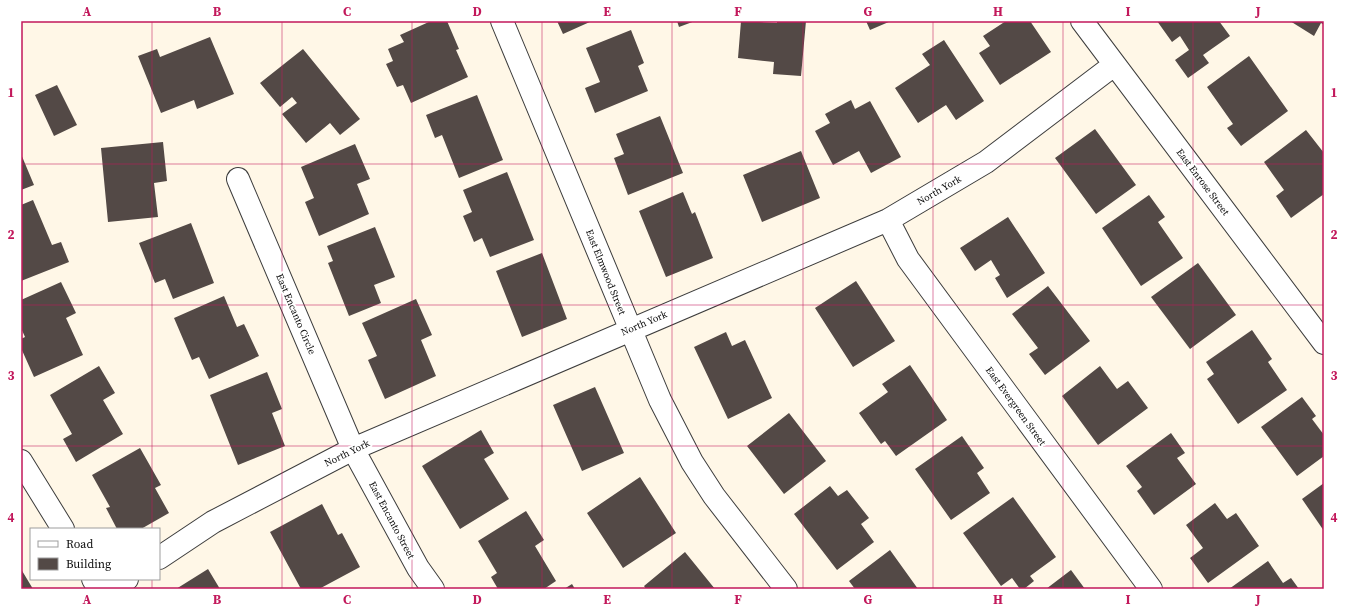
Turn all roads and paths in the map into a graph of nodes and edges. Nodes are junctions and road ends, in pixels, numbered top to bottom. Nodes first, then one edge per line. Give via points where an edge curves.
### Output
1 (502, 21) edge
2 (1082, 21) edge
3 (1114, 65) junction
4 (238, 178) dead end
5 (888, 220) junction
6 (630, 330) junction
7 (1324, 343) edge
8 (353, 449) junction
9 (21, 461) edge
10 (61, 528) edge
11 (160, 557) edge
12 (94, 580) edge
13 (126, 580) edge
14 (99, 589) edge
15 (112, 589) edge
16 (433, 589) edge
17 (786, 589) edge
18 (1151, 589) edge

1 - 6 street, East Elmwood Street
2 - 3 street, East Enrose Street
3 - 5 street, North York via 986,162
3 - 7 street, East Enrose Street
4 - 8 street, East Encanto Circle
5 - 6 street, North York
5 - 18 street, East Evergreen Street via 908,259
6 - 8 street, North York
6 - 17 street, East Elmwood Street via 660,400 692,462 714,496
8 - 11 street, North York via 213,522
8 - 16 street, East Encanto Street via 418,568
9 - 10 street
12 - 14 street
13 - 15 street

